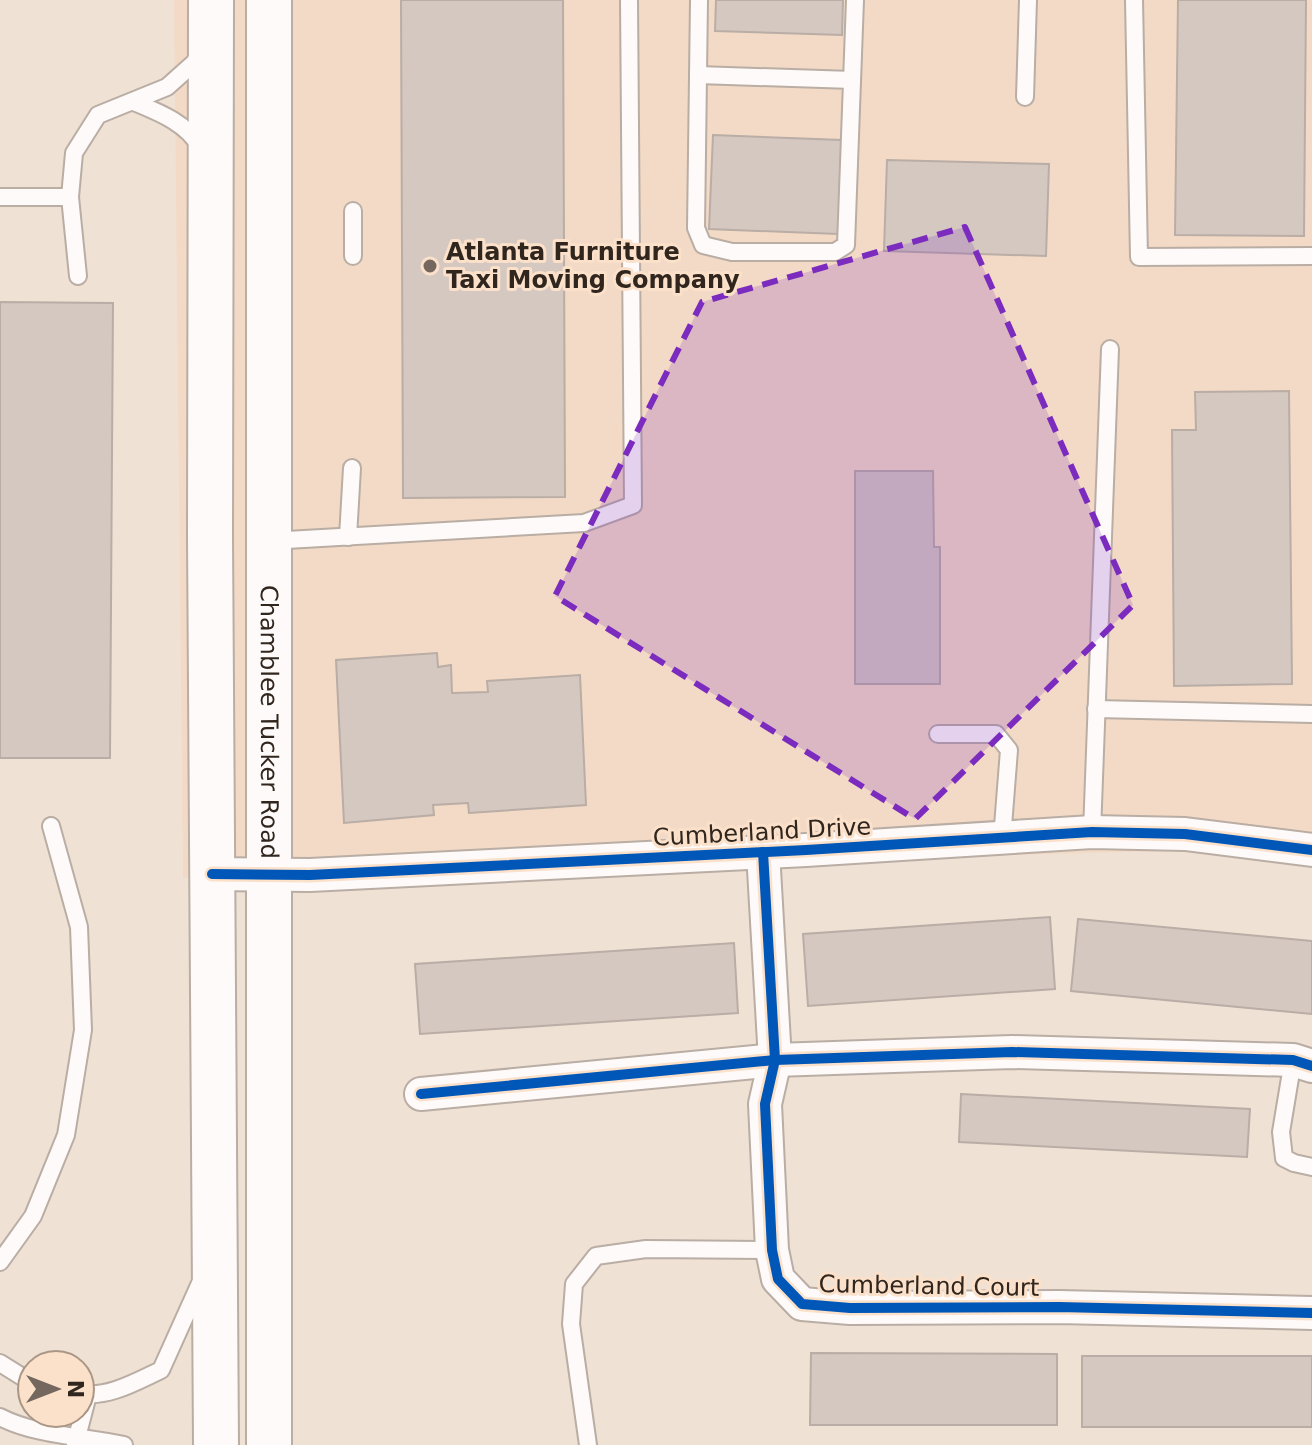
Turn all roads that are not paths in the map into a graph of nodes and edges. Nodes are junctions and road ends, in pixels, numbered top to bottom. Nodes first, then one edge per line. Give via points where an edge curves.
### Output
1 (269, 0) edge
2 (629, 0) edge
3 (699, 0) edge
4 (855, 0) edge
5 (1028, 0) edge
6 (1134, 0) edge
7 (211, 13) edge
8 (698, 75) junction
9 (852, 80) junction
10 (1025, 97) dead end
11 (134, 102) junction
12 (210, 168) junction
13 (0, 197) edge
14 (70, 197) junction
15 (353, 211) dead end
16 (353, 256) dead end
17 (1312, 256) edge
18 (78, 276) dead end
19 (1110, 349) dead end
20 (352, 468) dead end
21 (348, 537) junction
22 (267, 541) junction
23 (1096, 709) junction
24 (1312, 714) edge
25 (938, 734) dead end
26 (51, 826) dead end
27 (1092, 832) junction
28 (1002, 839) junction
29 (1312, 850) edge
30 (763, 852) junction
31 (212, 874) junction
32 (271, 874) junction
33 (775, 1060) junction
34 (1303, 1063) edge
35 (421, 1094) dead end
36 (1312, 1167) edge
37 (214, 1250) junction
38 (772, 1250) junction
39 (0, 1262) edge
40 (1312, 1313) edge
41 (96, 1392) edge
42 (0, 1417) edge
43 (76, 1442) edge
44 (124, 1445) edge
45 (216, 1445) edge
46 (269, 1445) edge
47 (588, 1445) edge

1 - 22 main road, Chamblee Tucker Road
2 - 21 lane via 633,505 584,523
3 - 8 lane
4 - 9 lane
5 - 10 lane
6 - 17 lane via 1139,257
7 - 11 lane via 195,62 167,87
7 - 12 main road
8 - 9 lane
8 - 9 lane via 696,228 703,245 732,252 835,252 846,245
11 - 12 lane via 194,136
11 - 14 lane via 98,115 74,153
12 - 31 main road
13 - 14 lane
14 - 18 lane
15 - 16 lane
19 - 23 lane
20 - 21 lane
21 - 22 lane
22 - 32 main road, Chamblee Tucker Road
23 - 24 lane
23 - 27 lane
25 - 28 lane via 996,734 1009,750
26 - 39 lane via 79,927 83,1030 66,1135 33,1216
27 - 28 street, Cumberland Drive
27 - 29 street, Cumberland Drive via 1185,834
28 - 30 street, Cumberland Drive
30 - 32 street, Cumberland Drive
30 - 33 street, Cumberland Court
31 - 32 street, Cumberland Drive
31 - 37 main road
32 - 46 main road, Chamblee Tucker Road
33 - 34 street via 1012,1052
33 - 35 street
33 - 38 street, Cumberland Court via 765,1104
34 - 36 lane via 1281,1132 1284,1158
37 - 41 lane via 161,1370 124,1387
37 - 45 main road
38 - 40 street, Cumberland Court via 778,1279 802,1304
38 - 47 lane via 646,1249 596,1256 574,1284 571,1324
42 - 43 lane
43 - 44 lane

